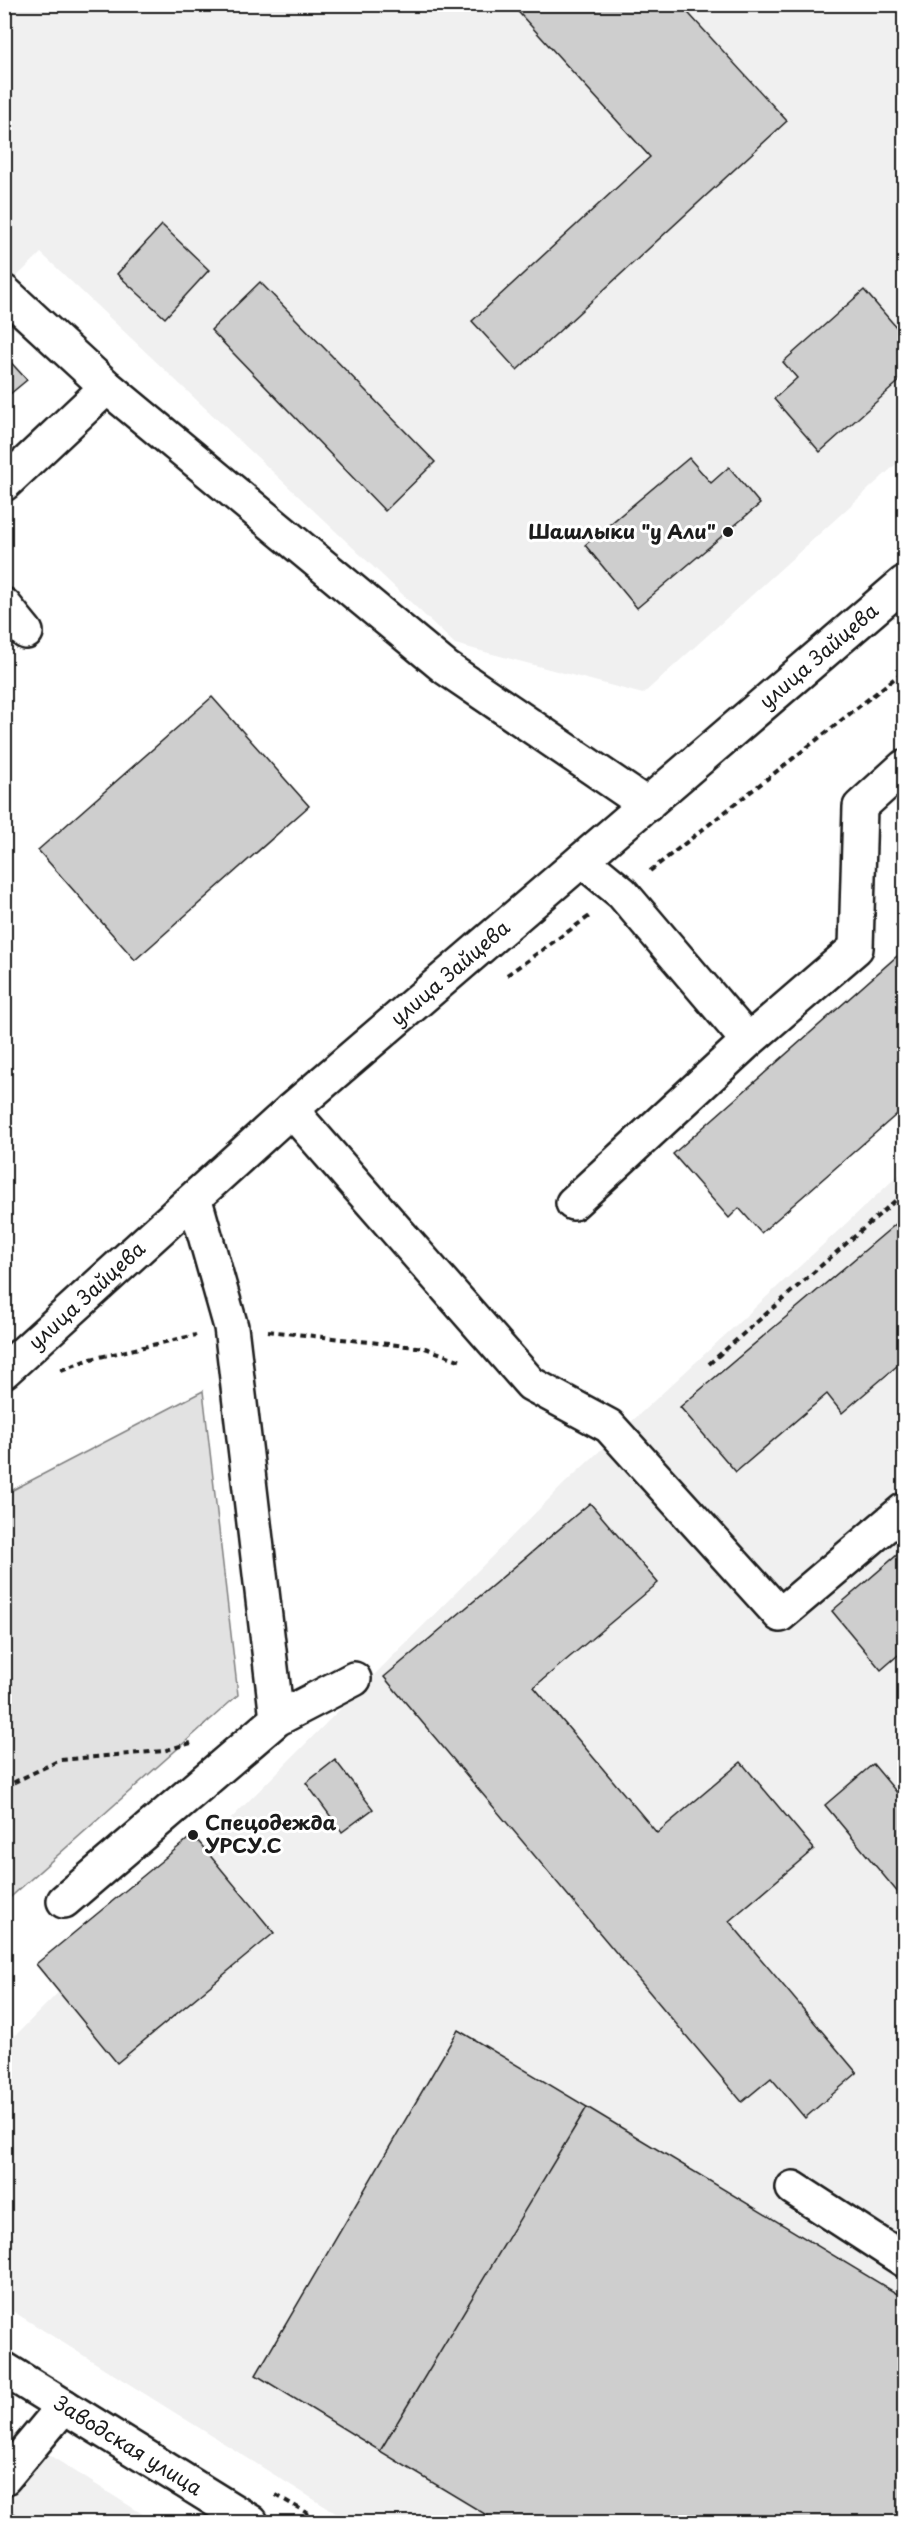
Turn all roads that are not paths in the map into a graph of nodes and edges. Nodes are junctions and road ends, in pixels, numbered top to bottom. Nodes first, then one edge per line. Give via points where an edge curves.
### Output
1 (4, 292) edge
2 (107, 387) junction
3 (4, 484) edge
4 (902, 590) edge
5 (4, 605) edge
6 (26, 632) dead end
7 (904, 766) edge
8 (647, 805) junction
9 (582, 860) junction
10 (748, 1041) junction
11 (291, 1110) junction
12 (195, 1200) junction
13 (573, 1203) dead end
14 (4, 1371) edge
15 (904, 1510) edge
16 (354, 1679) dead end
17 (277, 1719) junction
18 (64, 1901) dead end
19 (793, 2188) dead end
20 (904, 2260) edge
21 (4, 2368) edge
22 (64, 2406) junction
23 (4, 2478) edge
24 (251, 2523) edge

1 - 2 main road
2 - 3 main road
2 - 8 main road via 446,668
4 - 8 main road, улица Зайцева
5 - 6 main road
7 - 10 main road via 860,807 856,948
8 - 9 main road, улица Зайцева
9 - 10 main road via 622,893
9 - 11 main road, улица Зайцева
10 - 13 main road
11 - 12 main road, улица Зайцева
11 - 15 main road via 531,1384 609,1426 780,1615
12 - 14 main road, улица Зайцева
12 - 17 main road via 231,1327
16 - 17 main road
17 - 18 main road
19 - 20 main road
21 - 22 main road, Заводская улица
22 - 23 main road
22 - 24 main road, Заводская улица

